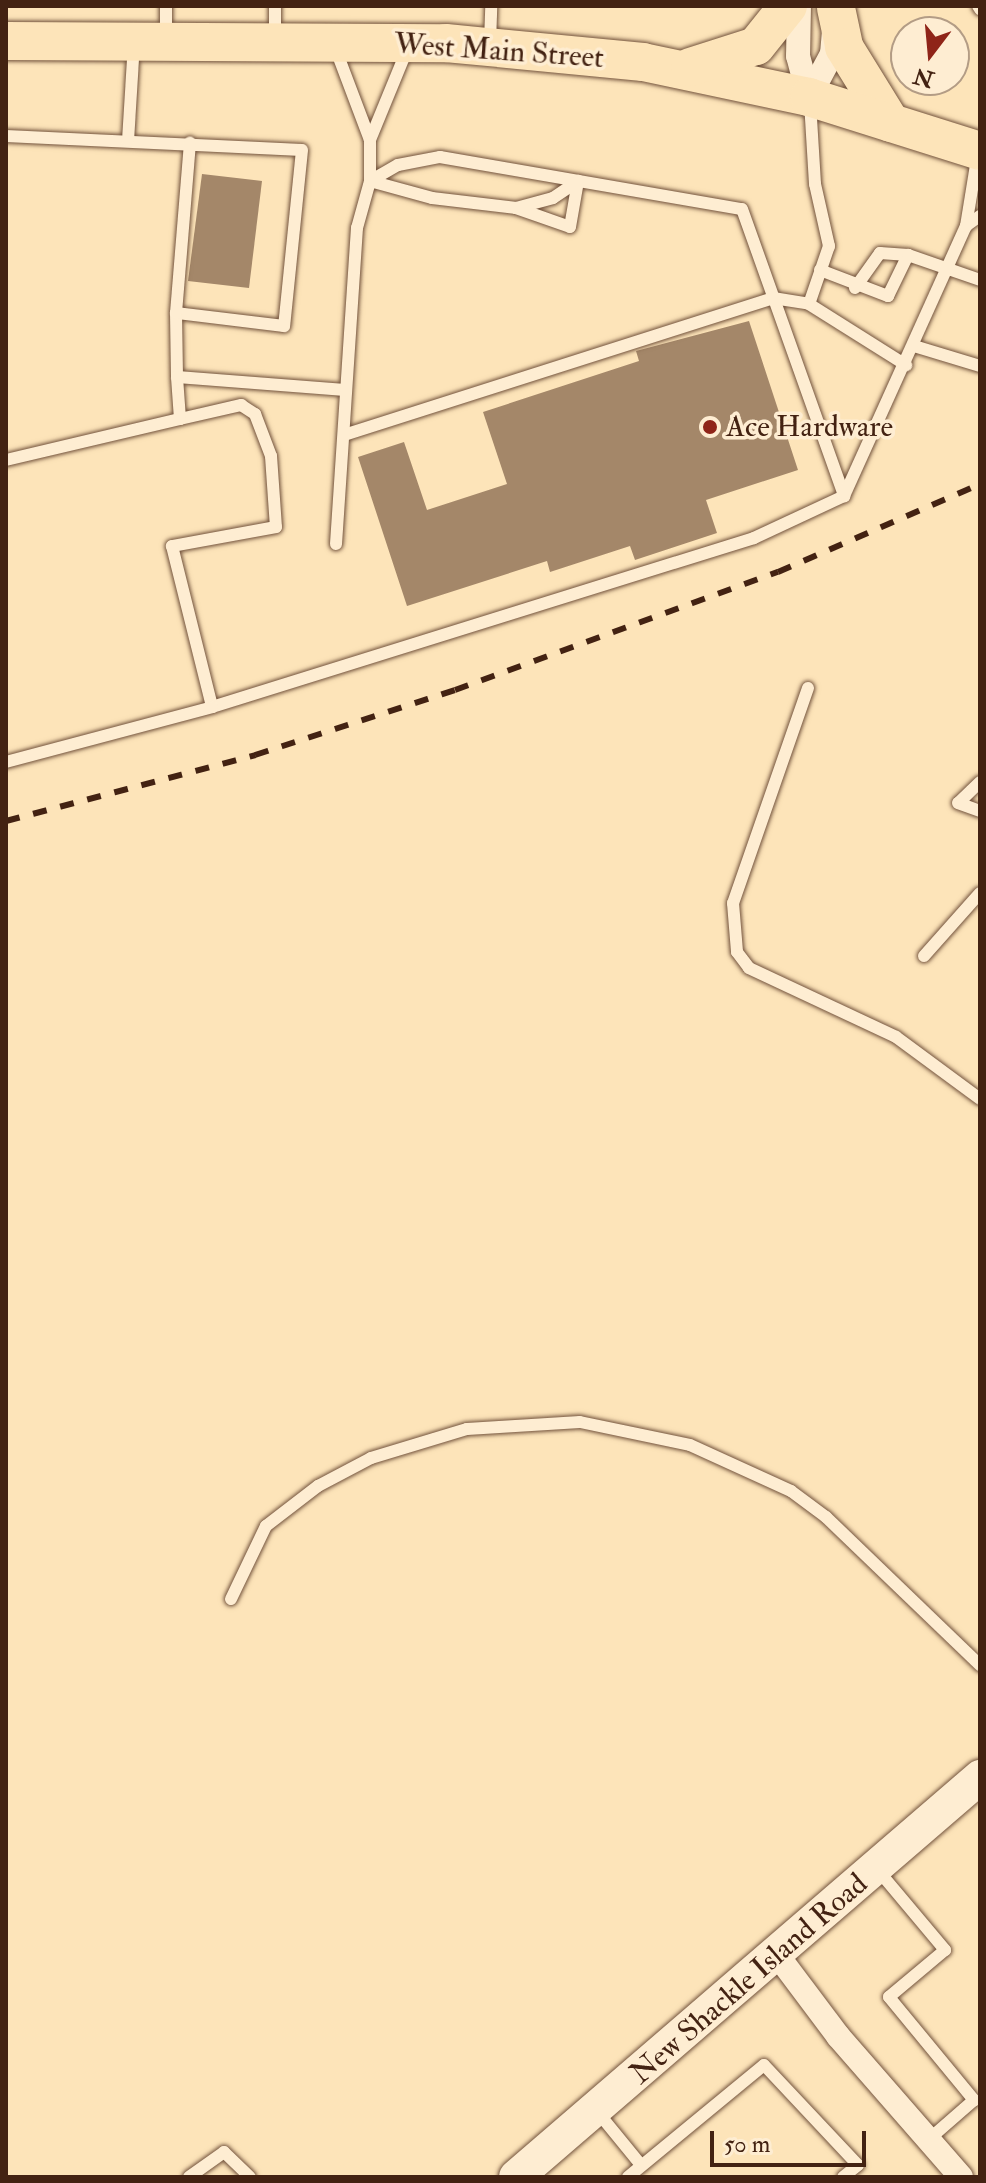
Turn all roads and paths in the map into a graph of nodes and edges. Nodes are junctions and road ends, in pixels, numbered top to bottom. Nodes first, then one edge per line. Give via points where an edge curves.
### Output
1 (491, 6) edge
2 (788, 6) edge
3 (823, 7) edge
4 (275, 24) edge
5 (155, 30) edge
6 (6, 41) edge
7 (333, 42) junction
8 (410, 43) junction
9 (490, 46) junction
10 (685, 69) junction
11 (809, 97) junction
12 (891, 123) junction
13 (6, 136) edge
14 (370, 140) junction
15 (128, 141) junction
16 (190, 143) junction
17 (980, 150) edge
18 (370, 181) junction
19 (578, 181) junction
20 (516, 208) junction
21 (980, 216) edge
22 (966, 226) junction
23 (908, 255) junction
24 (947, 269) junction
25 (820, 270) junction
26 (980, 280) edge
27 (855, 288) junction
28 (773, 298) junction
29 (809, 304) junction
30 (176, 313) junction
31 (914, 346) junction
32 (906, 365) junction
33 (980, 366) edge
34 (177, 377) junction
35 (346, 390) junction
36 (180, 419) junction
37 (344, 435) junction
38 (6, 460) edge
39 (844, 496) junction
40 (336, 544) dead end
41 (808, 688) dead end
42 (212, 707) junction
43 (6, 762) edge
44 (980, 782) edge
45 (980, 811) edge
46 (980, 893) edge
47 (924, 956) dead end
48 (980, 1099) edge
49 (231, 1599) dead end
50 (980, 1665) edge
51 (980, 1777) edge
52 (877, 1869) junction
53 (778, 1956) junction
54 (596, 2110) junction
55 (927, 2141) junction
56 (641, 2165) junction
57 (189, 2177) edge
58 (250, 2177) edge
59 (516, 2177) edge
60 (628, 2177) edge
61 (843, 2177) edge
62 (961, 2177) edge

1 - 9 lane
2 - 10 main road via 756,46
3 - 11 street via 832,54
3 - 11 street via 798,56
3 - 12 main road
4 - 5 main road, West Main Street
4 - 7 main road, West Main Street
5 - 6 main road, West Main Street
5 - 15 lane
7 - 8 main road, West Main Street
7 - 14 lane
8 - 9 main road, West Main Street
8 - 14 lane
9 - 10 main road, West Main Street
10 - 11 main road, West Main Street
11 - 12 main road, West Main Street
11 - 25 lane via 815,184 829,246
12 - 17 main road, West Main Street
13 - 15 lane
14 - 18 lane
15 - 16 lane
16 - 30 lane
16 - 30 lane via 302,150 284,326
17 - 22 lane
18 - 19 lane via 398,165 440,157
18 - 20 lane via 432,198
18 - 35 lane via 357,228
19 - 20 lane via 553,198
19 - 20 lane via 570,227
19 - 28 lane via 742,209
21 - 22 lane
22 - 24 lane
23 - 24 lane
23 - 27 lane via 880,253
23 - 27 lane via 888,296
24 - 26 lane
24 - 31 lane
25 - 27 lane
25 - 29 lane
28 - 29 lane
28 - 37 lane
28 - 39 lane
29 - 32 lane
30 - 34 lane
31 - 32 lane
31 - 33 lane
32 - 39 lane
34 - 35 lane
34 - 36 lane
35 - 37 lane
36 - 38 lane
36 - 42 lane via 241,405 255,414 271,456 276,527 172,546
37 - 40 lane
39 - 42 lane via 754,538
41 - 48 lane via 733,903 737,952 749,968 896,1037
42 - 43 lane
44 - 45 lane via 958,803
46 - 47 lane
49 - 50 lane via 266,1526 318,1486 371,1458 467,1429 580,1422 690,1445 791,1491 826,1517
51 - 52 main road, New Shackle Island Road
52 - 53 main road, New Shackle Island Road
52 - 55 lane via 945,1950 889,1997 974,2100
53 - 54 main road, New Shackle Island Road
53 - 55 street
54 - 56 lane
54 - 59 main road, New Shackle Island Road
55 - 62 street
56 - 60 lane
56 - 61 lane via 764,2065 858,2165
57 - 58 lane via 224,2152

